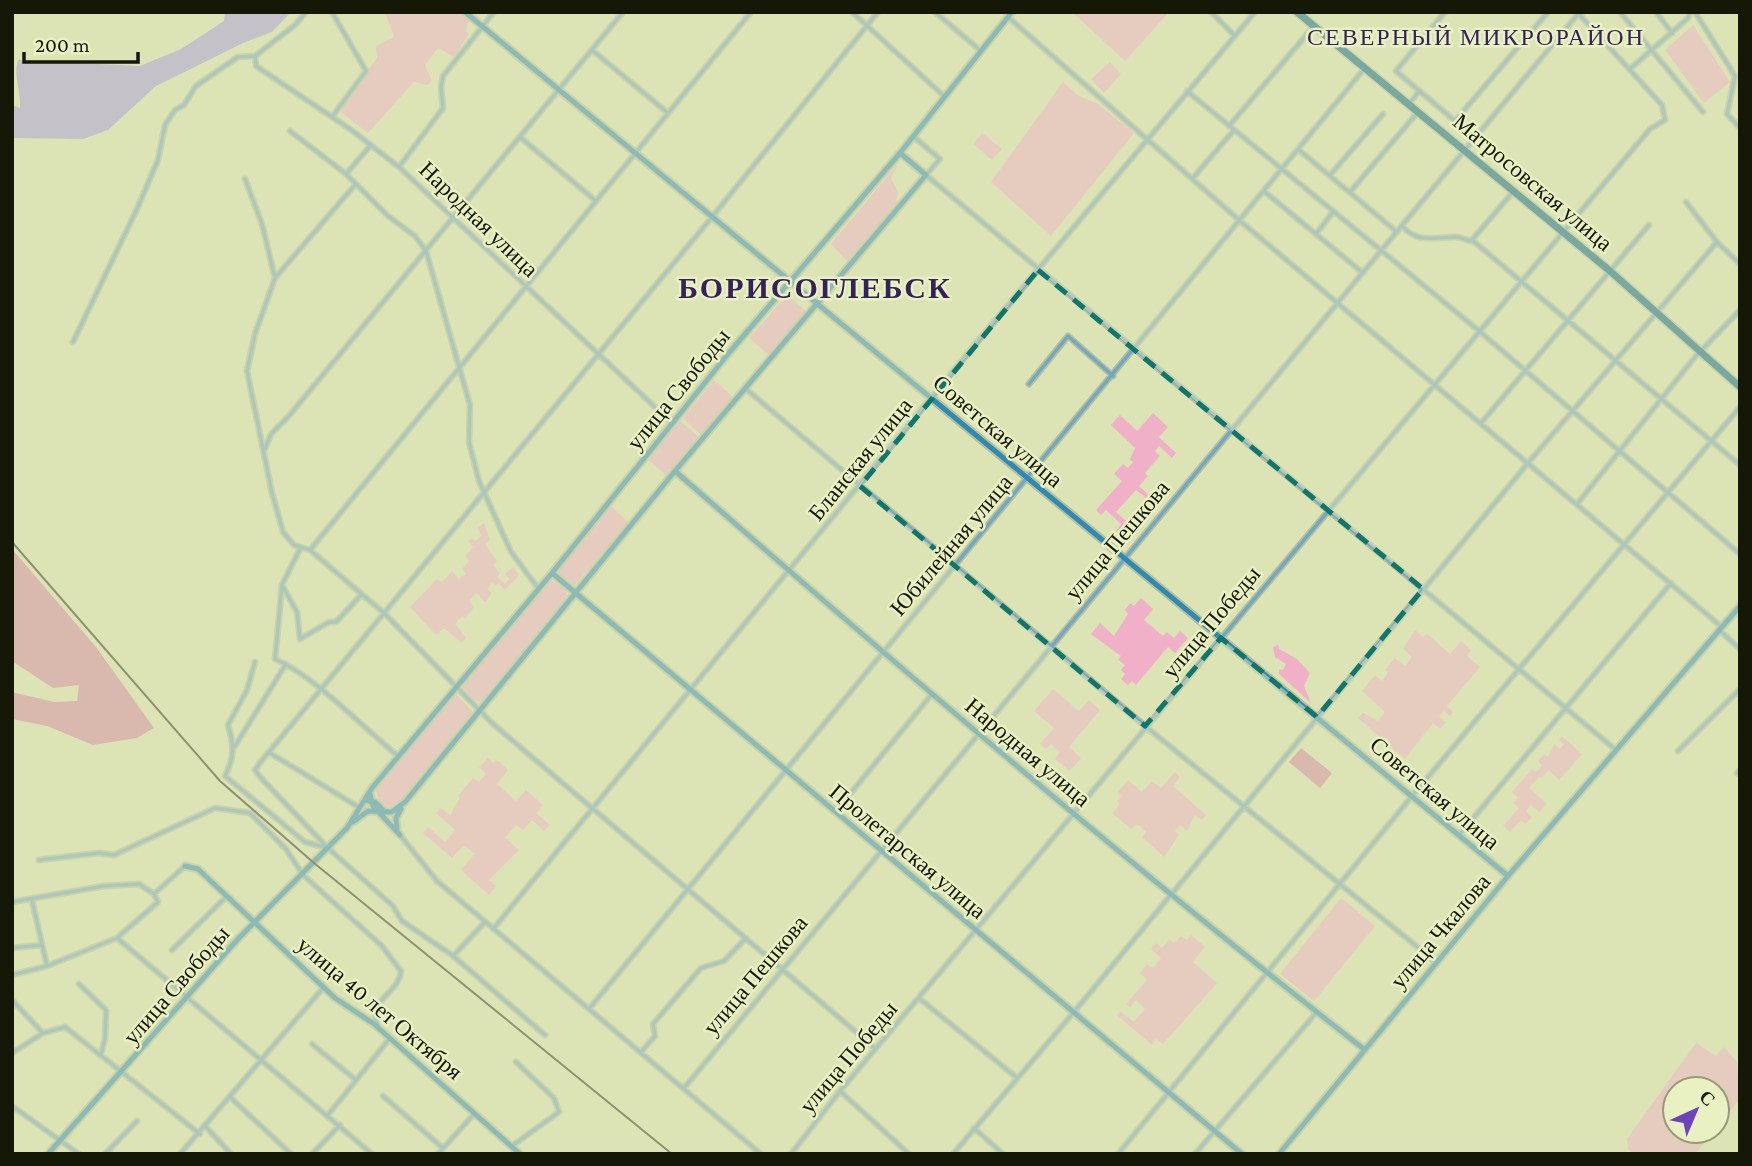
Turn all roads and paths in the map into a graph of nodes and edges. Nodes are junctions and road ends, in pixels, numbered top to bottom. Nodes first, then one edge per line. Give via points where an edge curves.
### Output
1 (306, 12) edge
2 (332, 12) edge
3 (466, 12) edge
4 (494, 12) edge
5 (623, 12) edge
6 (751, 12) edge
7 (852, 12) edge
8 (877, 12) edge
9 (935, 12) edge
10 (1211, 12) edge
11 (1255, 12) edge
12 (1297, 12) edge
13 (1445, 12) edge
14 (1548, 12) edge
15 (1620, 12) edge
16 (1656, 12) edge
17 (1692, 12) edge
18 (1577, 13) edge
19 (1010, 15) edge
20 (483, 26) junction
21 (866, 26) junction
22 (1314, 26) junction
23 (1672, 33) junction
24 (1235, 36) junction
25 (1651, 49) junction
26 (592, 50) junction
27 (981, 51) junction
28 (255, 56) junction
29 (1631, 68) junction
30 (1364, 69) junction
31 (559, 90) junction
32 (1187, 91) junction
33 (1419, 91) junction
34 (945, 97) junction
35 (1408, 105) junction
36 (1418, 112) junction
37 (1703, 112) dead end
38 (668, 113) junction
39 (1383, 114) dead end
40 (332, 117) junction
41 (1229, 126) junction
42 (1740, 128) edge
43 (1234, 130) junction
44 (290, 131) dead end
45 (914, 136) junction
46 (520, 137) junction
47 (1147, 139) junction
48 (371, 145) junction
49 (1299, 150) junction
50 (1463, 150) junction
51 (636, 153) junction
52 (900, 153) junction
53 (399, 167) junction
54 (1282, 171) junction
55 (345, 174) junction
56 (1330, 175) junction
57 (926, 176) junction
58 (245, 179) dead end
59 (1192, 180) junction
60 (354, 186) junction
61 (1264, 191) junction
62 (1514, 191) junction
63 (1350, 192) junction
64 (596, 201) junction
65 (1686, 202) dead end
66 (1333, 212) junction
67 (712, 217) junction
68 (453, 219) junction
69 (1239, 220) junction
70 (1649, 225) dead end
71 (1402, 226) junction
72 (1397, 232) junction
73 (1563, 232) junction
74 (1316, 234) junction
75 (1472, 240) junction
76 (1717, 242) junction
77 (426, 251) junction
78 (1381, 252) junction
79 (1740, 264) edge
80 (1038, 270) junction
81 (1610, 271) junction
82 (1363, 273) junction
83 (275, 278) junction
84 (1520, 280) junction
85 (790, 281) junction
86 (524, 287) junction
87 (1337, 303) junction
88 (818, 304) junction
89 (1740, 310) edge
90 (1656, 311) junction
91 (1568, 320) junction
92 (1478, 330) junction
93 (73, 342) dead end
94 (1134, 350) junction
95 (1702, 353) junction
96 (597, 354) junction
97 (1615, 360) junction
98 (457, 368) junction
99 (1526, 371) junction
100 (1113, 376) junction
101 (1434, 383) junction
102 (1029, 384) dead end
103 (1740, 387) edge
104 (746, 389) junction
105 (932, 399) junction
106 (1663, 399) junction
107 (1740, 407) edge
108 (1573, 412) junction
109 (671, 422) junction
110 (1481, 423) junction
111 (1231, 431) junction
112 (1712, 439) junction
113 (265, 449) junction
114 (1620, 451) junction
115 (1528, 463) junction
116 (1740, 465) edge
117 (675, 471) junction
118 (1028, 478) junction
119 (860, 486) junction
120 (485, 491) junction
121 (1669, 491) junction
122 (1577, 504) junction
123 (1327, 510) junction
124 (1625, 543) junction
125 (300, 549) junction
126 (310, 550) junction
127 (1740, 554) edge
128 (1124, 558) junction
129 (956, 567) junction
130 (790, 572) junction
131 (528, 574) junction
132 (550, 576) junction
133 (1671, 583) junction
134 (282, 584) junction
135 (538, 588) junction
136 (1423, 589) junction
137 (575, 593) junction
138 (361, 594) junction
139 (1740, 606) edge
140 (384, 613) junction
141 (1721, 629) junction
142 (1220, 638) junction
143 (1051, 647) junction
144 (1740, 649) edge
145 (884, 652) junction
146 (255, 662) dead end
147 (286, 664) junction
148 (1520, 671) junction
149 (457, 685) junction
150 (1740, 689) edge
151 (320, 690) junction
152 (689, 690) junction
153 (932, 694) junction
154 (479, 710) junction
155 (1568, 710) junction
156 (1317, 717) junction
157 (1145, 726) junction
158 (979, 734) junction
159 (234, 747) junction
160 (1616, 750) junction
161 (1678, 751) dead end
162 (270, 753) junction
163 (398, 756) junction
164 (784, 769) junction
165 (1412, 796) junction
166 (405, 802) junction
167 (364, 804) junction
168 (1244, 805) junction
169 (590, 807) junction
170 (377, 810) junction
171 (386, 812) junction
172 (835, 812) junction
173 (1074, 814) junction
174 (397, 828) junction
175 (400, 835) junction
176 (1459, 835) junction
177 (333, 842) junction
178 (328, 848) junction
179 (881, 852) junction
180 (39, 860) dead end
181 (185, 866) joint
182 (303, 875) junction
183 (1508, 876) junction
184 (1339, 885) junction
185 (687, 888) junction
186 (154, 894) junction
187 (1171, 894) junction
188 (227, 896) junction
189 (32, 901) junction
190 (12, 902) edge
191 (256, 922) junction
192 (485, 922) junction
193 (493, 929) junction
194 (976, 931) junction
195 (117, 938) junction
196 (747, 938) junction
197 (42, 945) junction
198 (12, 948) edge
199 (172, 950) dead end
200 (453, 956) junction
201 (1436, 963) junction
202 (47, 966) junction
203 (783, 969) junction
204 (1268, 974) junction
205 (12, 975) edge
206 (79, 984) dead end
207 (323, 988) junction
208 (187, 998) junction
209 (920, 999) junction
210 (12, 1000) edge
211 (589, 1009) junction
212 (1074, 1012) junction
213 (1317, 1013) junction
214 (373, 1016) junction
215 (364, 1018) junction
216 (382, 1031) junction
217 (43, 1033) junction
218 (545, 1035) dead end
219 (390, 1038) junction
220 (312, 1044) dead end
221 (876, 1049) junction
222 (1365, 1051) junction
223 (641, 1052) junction
224 (12, 1053) edge
225 (100, 1054) junction
226 (260, 1058) junction
227 (516, 1062) dead end
228 (123, 1071) junction
229 (1016, 1077) junction
230 (356, 1080) junction
231 (684, 1088) junction
232 (839, 1091) junction
233 (1170, 1093) junction
234 (383, 1096) dead end
235 (231, 1098) junction
236 (12, 1106) edge
237 (475, 1112) junction
238 (328, 1115) junction
239 (137, 1121) dead end
240 (340, 1125) junction
241 (206, 1127) junction
242 (974, 1128) junction
243 (1215, 1132) junction
244 (200, 1133) junction
245 (61, 1140) junction
246 (512, 1146) junction
247 (443, 1148) junction
248 (48, 1154) edge
249 (79, 1154) edge
250 (105, 1154) edge
251 (180, 1154) edge
252 (231, 1154) edge
253 (291, 1154) edge
254 (312, 1154) edge
255 (372, 1154) edge
256 (438, 1154) edge
257 (520, 1154) edge
258 (761, 1154) edge
259 (791, 1154) edge
260 (909, 1154) edge
261 (953, 1154) edge
262 (1003, 1154) edge
263 (1118, 1154) edge
264 (1195, 1154) edge
265 (1242, 1154) edge
266 (1279, 1154) edge

1 - 28 street
2 - 40 street via 366,71
3 - 20 street, Советская улица
4 - 20 street
5 - 26 street
6 - 38 street
7 - 21 street
8 - 21 street
9 - 27 street
10 - 24 street
11 - 24 street, Бланская улица
12 - 22 highway, Матросовская улица
13 - 33 street via 1396,71
14 - 33 street via 1455,121
15 - 25 street
16 - 23 street
17 - 23 street
17 - 42 street via 1735,76 1727,114
18 - 29 street
18 - 50 street, улица Пешкова
19 - 27 street, улица Свободы
19 - 47 street
20 - 31 street, Советская улица
20 - 53 street via 443,76 443,108
21 - 34 street
21 - 67 street
22 - 30 highway, Матросовская улица
22 - 41 street
23 - 25 street
24 - 32 street, Бланская улица
25 - 29 street
25 - 37 street
26 - 31 street
26 - 38 street
27 - 34 street, улица Свободы
28 - 40 street, Народная улица via 256,66
28 - 93 street via 238,57 197,86 165,125 158,160
29 - 73 street, улица Победы via 1662,105 1665,120 1650,129
30 - 35 highway, Матросовская улица
30 - 49 street, Юбилейная улица
31 - 46 street
31 - 51 street, Советская улица
32 - 41 street
32 - 47 street, Бланская улица
33 - 35 street
34 - 45 street, улица Свободы
35 - 36 highway, Матросовская улица
36 - 50 highway, Матросовская улица
36 - 63 street
38 - 51 street
39 - 56 street
40 - 48 street, Народная улица
41 - 43 street
43 - 54 street
43 - 59 street
44 - 55 street
45 - 52 street, улица Свободы
45 - 57 street via 940,159
46 - 64 street
46 - 68 street
47 - 59 street
47 - 80 street, Бланская улица
48 - 53 street, Народная улица
48 - 55 street
49 - 54 street, Юбилейная улица
49 - 56 street
50 - 62 highway, Матросовская улица
50 - 71 street, улица Пешкова
51 - 64 street
51 - 67 street, Советская улица
52 - 57 street
52 - 85 street, улица Свободы
53 - 68 street, Народная улица
54 - 61 street, Юбилейная улица
54 - 66 street
55 - 60 street
56 - 63 street
57 - 80 street
57 - 88 street
58 - 83 street
59 - 69 street
60 - 77 street via 415,236
60 - 83 street
61 - 69 street, Юбилейная улица
61 - 74 street
62 - 73 highway, Матросовская улица
62 - 75 street
63 - 72 street
64 - 86 street
65 - 76 street
66 - 74 street
66 - 78 street
67 - 85 street, Советская улица
67 - 96 street
68 - 77 street
68 - 86 street, Народная улица
69 - 87 street
69 - 94 street, Юбилейная улица
70 - 81 street
71 - 72 street, улица Пешкова
71 - 75 street via 1410,235 1434,241
72 - 78 street, улица Пешкова
73 - 81 highway, Матросовская улица
73 - 84 street, улица Победы
74 - 82 street
75 - 84 street
76 - 79 street
76 - 90 street
77 - 98 street
77 - 113 street via 271,434
78 - 82 street, улица Пешкова
78 - 92 street
80 - 94 street
80 - 105 street, Бланская улица
81 - 90 highway, Матросовская улица
81 - 91 street
82 - 87 street, улица Пешкова
83 - 113 street via 247,370
84 - 91 street
84 - 92 street, улица Победы
85 - 88 street, Советская улица
85 - 109 street, улица Свободы
86 - 96 street, Народная улица
86 - 98 street
87 - 101 street
87 - 111 street, улица Пешкова
88 - 104 street
88 - 105 street, Советская улица
89 - 95 street
90 - 95 highway, Матросовская улица
90 - 97 street
91 - 97 street
91 - 99 street
92 - 99 street
92 - 101 street, улица Победы
94 - 100 street, Юбилейная улица
94 - 111 street
95 - 103 highway, Матросовская улица
95 - 106 street
96 - 109 street, Народная улица
96 - 120 street
97 - 106 street
97 - 108 street
98 - 120 street via 470,405 469,442
98 - 126 street
99 - 108 street
99 - 110 street
100 - 102 street via 1068,336
100 - 118 street, Юбилейная улица
101 - 110 street
101 - 123 street, улица Победы
104 - 117 street
104 - 119 street
105 - 118 street, Советская улица
105 - 119 street, Бланская улица
106 - 112 street
106 - 114 street
107 - 112 street
108 - 114 street
108 - 115 street
109 - 132 street, улица Свободы
110 - 115 street
111 - 123 street
111 - 128 street, улица Пешкова
112 - 116 street
112 - 121 street
113 - 125 street via 283,532
114 - 121 street
114 - 122 street
115 - 122 street
115 - 136 street
117 - 130 street, Народная улица
117 - 137 street
118 - 128 street, Советская улица
118 - 129 street, Юбилейная улица
119 - 129 street
119 - 130 street, Бланская улица
120 - 131 street via 512,552
120 - 140 street
121 - 124 street
121 - 127 street
122 - 124 street
123 - 136 street
123 - 142 street, улица Победы
124 - 133 street
124 - 148 street
125 - 126 street
125 - 134 street
126 - 138 street
128 - 142 street, Советская улица
128 - 143 street, улица Пешкова
129 - 143 street
129 - 145 street, Юбилейная улица
130 - 145 street, Народная улица
130 - 152 street, Бланская улица
131 - 132 street
131 - 135 street
132 - 135 street, улица Свободы
132 - 137 street, Пролетарская улица
133 - 141 street
133 - 155 street
134 - 138 street via 297,612 300,639 336,622
134 - 147 street via 275,659
135 - 149 street, улица Свободы
136 - 148 street
136 - 156 street
137 - 152 street, Пролетарская улица
137 - 154 street
138 - 140 street
139 - 141 street, улица Чкалова
140 - 149 street
140 - 151 street
141 - 144 street
141 - 160 street, улица Чкалова
142 - 156 street, Советская улица
142 - 157 street, улица Победы
143 - 157 street
143 - 158 street, улица Пешкова
145 - 153 street, Народная улица
145 - 164 street, Юбилейная улица
146 - 159 street via 247,690 228,725
147 - 151 street
147 - 159 street
148 - 155 street
148 - 165 street
149 - 154 street
149 - 163 street, улица Свободы
150 - 161 street
151 - 162 street
151 - 163 street
152 - 164 street, Пролетарская улица
152 - 169 street, Бланская улица
153 - 158 street, Народная улица
153 - 172 street
154 - 166 street
154 - 169 street
155 - 160 street
155 - 176 street
156 - 165 street, Советская улица
156 - 168 street
157 - 168 street
157 - 173 street, улица Победы
158 - 173 street, Народная улица
158 - 179 street, улица Пешкова
159 - 178 street via 225,776 305,842
160 - 183 street, улица Чкалова
162 - 167 street
162 - 178 street via 255,770
163 - 167 street, улица Свободы
164 - 172 street, Пролетарская улица
164 - 185 street, Юбилейная улица
165 - 176 street, Советская улица
165 - 184 street
166 - 171 street
166 - 174 street via 396,818
167 - 170 street
167 - 171 street
167 - 177 street, улица Свободы
168 - 184 street
168 - 187 street
169 - 185 street
169 - 193 street, Бланская улица
170 - 171 street
170 - 175 street
170 - 177 street, улица Свободы via 363,813
171 - 174 street
172 - 179 street, Пролетарская улица
173 - 187 street, Народная улица
173 - 194 street, улица Победы
174 - 175 street
175 - 192 street via 437,881
176 - 183 street, Советская улица
177 - 178 street, улица Свободы
178 - 182 street, улица Свободы
178 - 200 street via 393,906 402,921
179 - 194 street, Пролетарская улица
179 - 203 street, улица Пешкова
180 - 182 street via 114,855 215,808 250,813 286,849
181 - 186 street
181 - 188 street, улица 40 лет Октября via 198,869
182 - 191 street, улица Свободы
182 - 214 street via 364,929 401,971 398,983
183 - 201 street, улица Чкалова
184 - 201 street
184 - 204 street
185 - 196 street
185 - 211 street, Юбилейная улица
186 - 189 street via 139,884 104,886
186 - 195 street via 158,902
187 - 204 street, Народная улица
187 - 212 street
188 - 191 street, улица 40 лет Октября
188 - 199 street
189 - 190 street
189 - 197 street
191 - 207 street, улица 40 лет Октября
191 - 208 street, улица Свободы
192 - 193 street
192 - 200 street
193 - 211 street
194 - 209 street, улица Победы
194 - 212 street, Пролетарская улица
195 - 202 street
195 - 208 street
196 - 203 street
196 - 223 street via 724,961 701,968 653,1024 655,1036
197 - 198 street
197 - 202 street
200 - 218 street
201 - 222 street, улица Чкалова
202 - 205 street
203 - 221 street
203 - 231 street, улица Пешкова
204 - 213 street, Народная улица
204 - 233 street
206 - 225 street via 106,1010
207 - 215 street, улица 40 лет Октября
207 - 226 street
208 - 226 street
208 - 228 street, улица Свободы
209 - 221 street, улица Победы
209 - 229 street
210 - 217 street
211 - 223 street
212 - 229 street
212 - 233 street, Пролетарская улица
213 - 222 street, Народная улица
213 - 243 street
214 - 215 street
214 - 216 street
215 - 216 street, улица 40 лет Октября
216 - 219 street, улица 40 лет Октября
217 - 224 street
217 - 225 street via 65,1027
219 - 230 street
219 - 237 street, улица 40 лет Октября
220 - 230 street
221 - 232 street, улица Победы
222 - 266 street, улица Чкалова
223 - 231 street
225 - 228 street
226 - 235 street
226 - 238 street
227 - 246 street via 554,1098 559,1112
228 - 244 street
228 - 245 street, улица Свободы
229 - 242 street
230 - 238 street
231 - 258 street
232 - 259 street, улица Победы
232 - 260 street
233 - 243 street, Пролетарская улица
233 - 263 street
234 - 247 street
235 - 241 street
235 - 253 street
236 - 245 street
237 - 246 street, улица 40 лет Октября
237 - 247 street
238 - 240 street
239 - 250 street
240 - 254 street
240 - 255 street
241 - 244 street
241 - 252 street
242 - 261 street
242 - 262 street
243 - 264 street
243 - 265 street, Пролетарская улица
244 - 251 street
245 - 248 street, улица Свободы
245 - 249 street
246 - 257 street, улица 40 лет Октября
247 - 256 street

